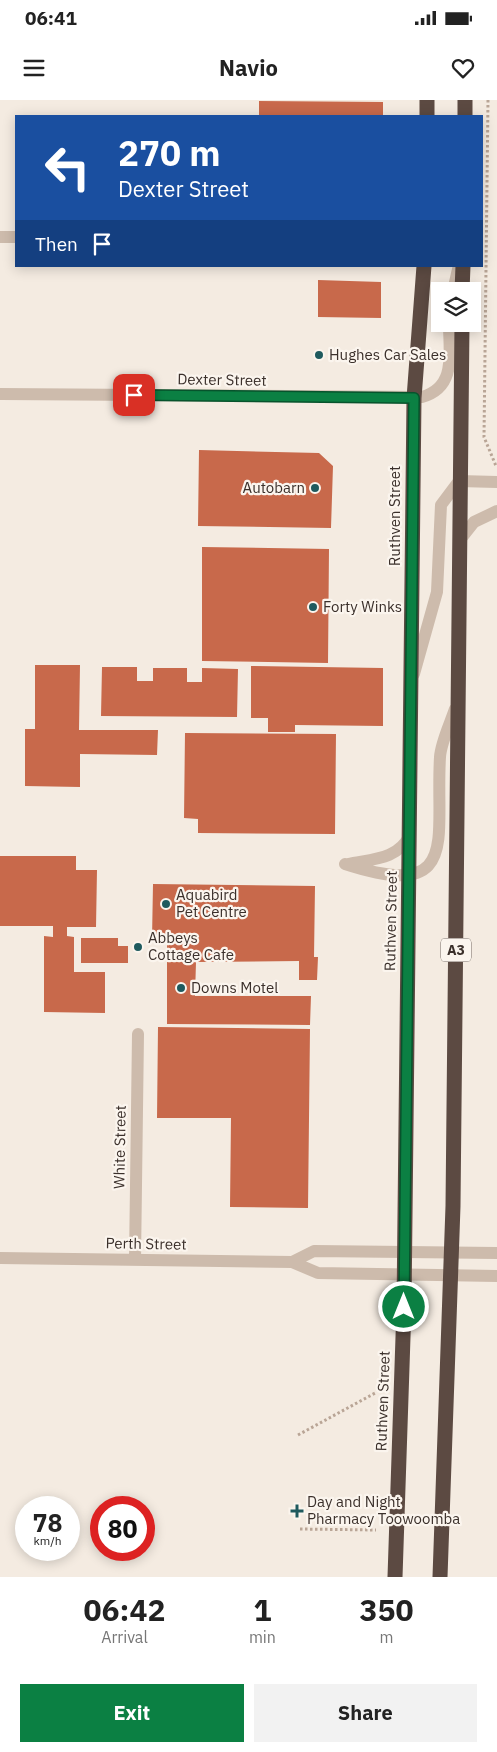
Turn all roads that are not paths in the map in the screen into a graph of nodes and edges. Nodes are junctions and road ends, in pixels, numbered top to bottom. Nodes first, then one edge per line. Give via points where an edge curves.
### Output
1 (427, 100) edge
2 (465, 100) edge
3 (427, 115) edge
4 (465, 115) edge
5 (0, 237) edge
6 (15, 237) edge
7 (424, 267) edge
8 (458, 267) edge
9 (463, 267) edge
10 (455, 282) edge
11 (462, 282) edge
12 (449, 332) edge
13 (462, 332) edge
14 (0, 394) edge
15 (414, 398) junction
16 (460, 481) junction
17 (497, 482) edge
18 (497, 510) edge
19 (459, 541) junction
20 (411, 685) junction
21 (457, 705) junction
22 (410, 835) junction
23 (409, 876) junction
24 (138, 1034) dead end
25 (404, 1251) junction
26 (452, 1252) junction
27 (497, 1253) edge
28 (0, 1258) edge
29 (135, 1260) junction
30 (292, 1262) junction
31 (404, 1275) junction
32 (452, 1275) junction
33 (497, 1276) edge
34 (395, 1577) edge
35 (440, 1577) edge

1 - 3 highway
2 - 4 highway
5 - 6 street
7 - 15 highway, Ruthven Street
8 - 10 street
9 - 11 highway
12 - 15 street via 448,375 436,391
13 - 16 highway, A3
14 - 15 street, Dexter Street
15 - 20 highway, Ruthven Street
16 - 17 street
16 - 19 highway, A3
16 - 20 street via 441,505 437,592
18 - 19 street via 474,522
19 - 21 highway, A3
20 - 22 highway, Ruthven Street
21 - 23 street via 440,754 437,854 427,869
21 - 26 highway, A3
22 - 23 highway, Ruthven Street
22 - 23 street via 401,849 390,855 345,864 367,871
23 - 25 highway, Ruthven Street
24 - 29 street, White Street
25 - 26 street, Perth Street
25 - 30 street, Perth Street via 314,1251
25 - 31 highway, Ruthven Street
26 - 27 street, Perth Street
26 - 32 highway, A3
28 - 29 street, Perth Street
29 - 30 street, Perth Street
30 - 31 street, Perth Street via 318,1273
31 - 32 street, Perth Street
31 - 34 highway, Ruthven Street
32 - 33 street, Perth Street
32 - 35 highway, A3

